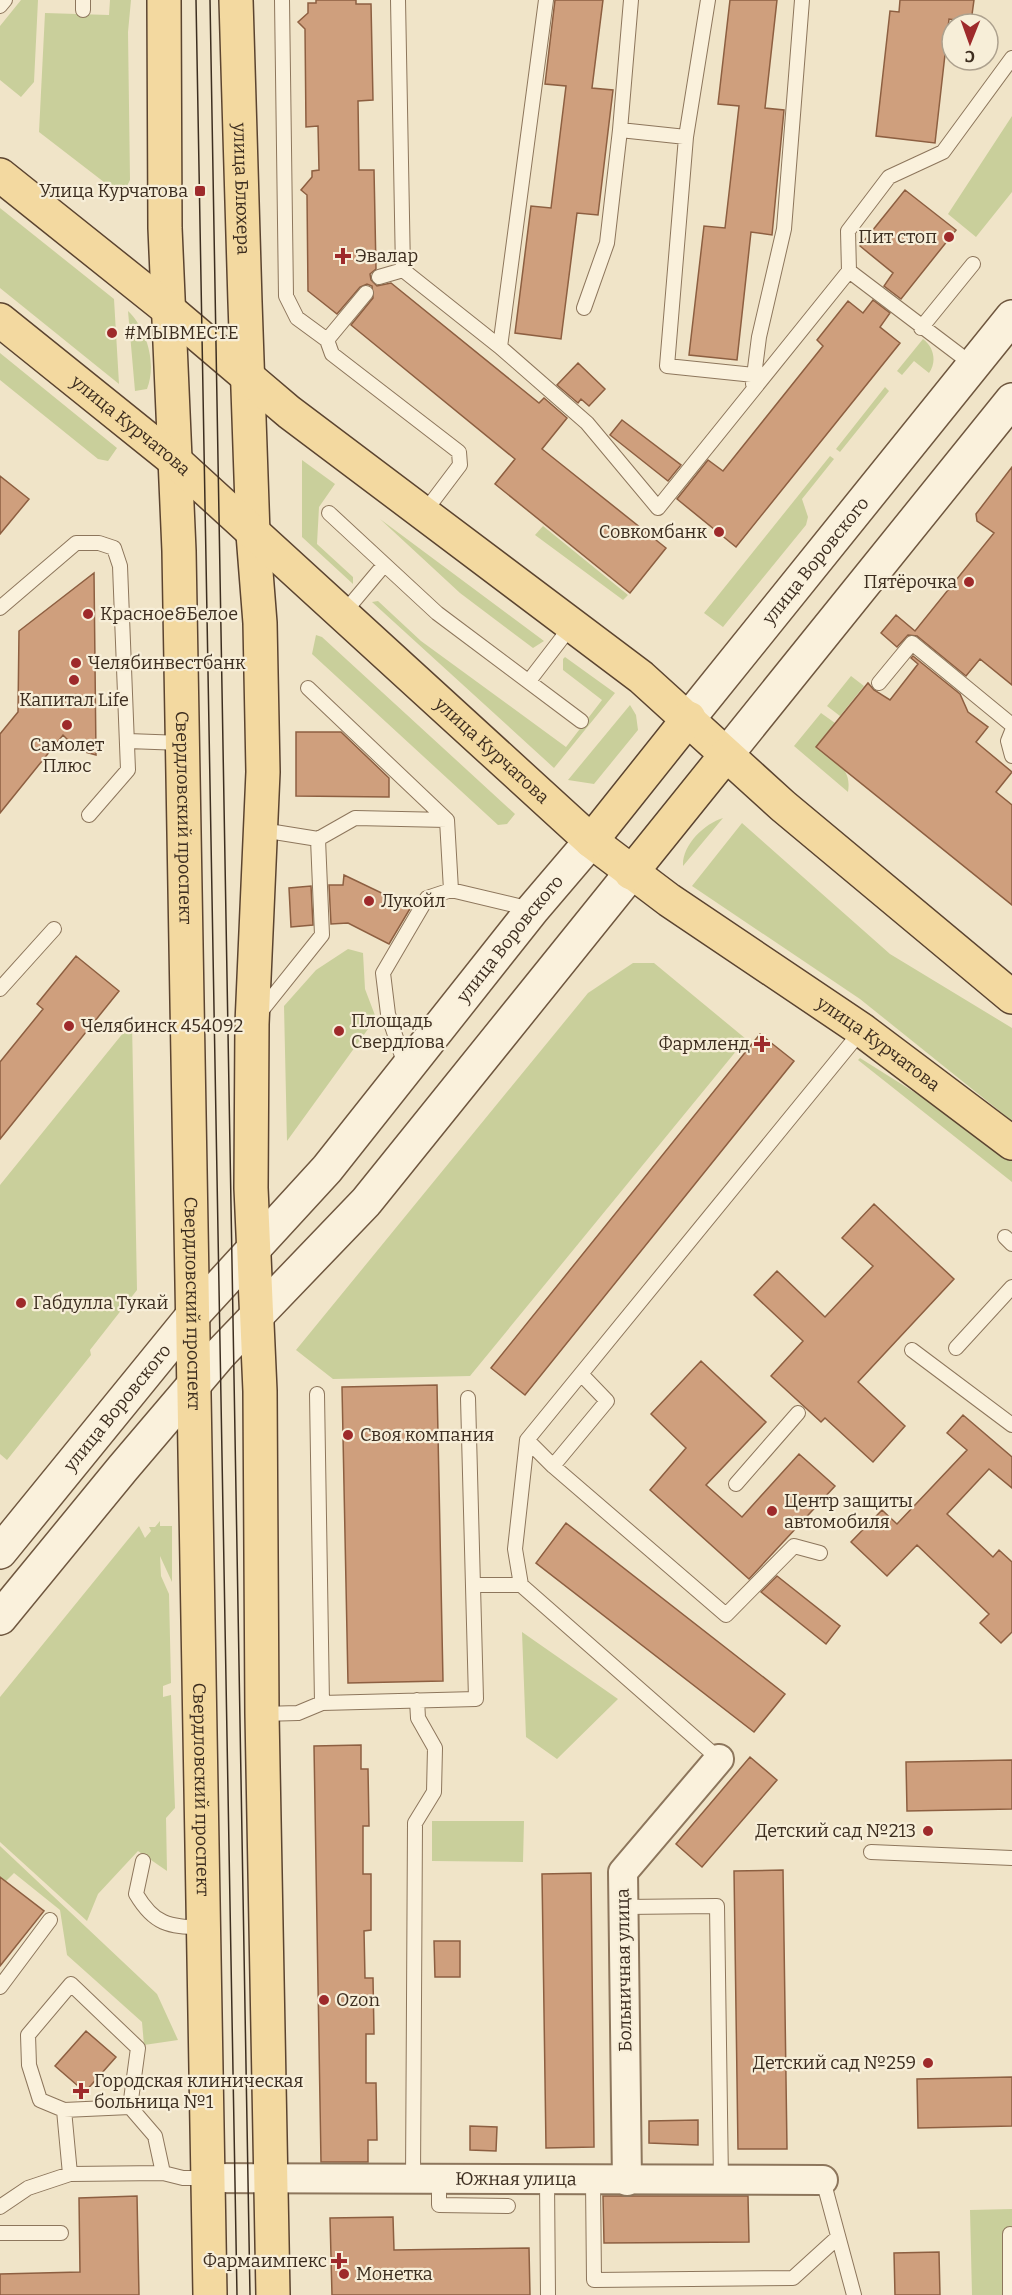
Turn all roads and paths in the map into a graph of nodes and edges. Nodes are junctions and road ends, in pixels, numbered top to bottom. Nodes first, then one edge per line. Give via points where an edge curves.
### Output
1 (5, 0) edge
2 (164, 0) edge
3 (236, 0) edge
4 (282, 0) edge
5 (398, 0) edge
6 (546, 0) edge
7 (631, 0) edge
8 (708, 0) edge
9 (802, 0) edge
10 (0, 6) edge
11 (1012, 58) edge
12 (621, 130) junction
13 (686, 136) junction
14 (0, 175) edge
15 (973, 264) dead end
16 (404, 270) junction
17 (849, 272) junction
18 (379, 278) dead end
19 (366, 293) dead end
20 (584, 308) dead end
21 (169, 310) junction
22 (1012, 317) edge
23 (0, 320) edge
24 (921, 328) junction
25 (327, 340) junction
26 (500, 347) junction
27 (973, 365) junction
28 (754, 375) junction
29 (248, 377) junction
30 (752, 391) junction
31 (1012, 402) edge
32 (174, 460) junction
33 (329, 513) dead end
34 (423, 514) junction
35 (253, 534) junction
36 (384, 565) junction
37 (0, 608) edge
38 (342, 615) junction
39 (572, 625) junction
40 (529, 681) junction
41 (879, 683) dead end
42 (308, 688) dead end
43 (689, 718) junction
44 (581, 721) dead end
45 (1012, 725) edge
46 (1012, 731) edge
47 (128, 741) junction
48 (182, 743) junction
49 (726, 755) junction
50 (1012, 756) edge
51 (89, 815) dead end
52 (447, 820) junction
53 (262, 830) junction
54 (318, 839) junction
55 (591, 841) junction
56 (631, 873) junction
57 (451, 890) junction
58 (533, 909) junction
59 (54, 929) dead end
60 (0, 989) edge
61 (1012, 997) edge
62 (252, 1024) junction
63 (862, 1030) junction
64 (406, 1069) junction
65 (1012, 1143) edge
66 (253, 1252) junction
67 (1012, 1287) edge
68 (193, 1315) junction
69 (256, 1317) junction
70 (956, 1348) dead end
71 (912, 1350) dead end
72 (582, 1375) junction
73 (195, 1384) junction
74 (317, 1394) dead end
75 (468, 1398) dead end
76 (798, 1413) dead end
77 (1012, 1425) edge
78 (527, 1440) junction
79 (553, 1466) junction
80 (736, 1484) dead end
81 (0, 1552) edge
82 (820, 1553) dead end
83 (521, 1584) junction
84 (473, 1585) junction
85 (0, 1618) edge
86 (417, 1700) junction
87 (322, 1703) junction
88 (262, 1714) junction
89 (719, 1759) joint
90 (871, 1852) dead end
91 (1012, 1858) edge
92 (143, 1861) dead end
93 (624, 1907) junction
94 (50, 1920) dead end
95 (204, 1928) junction
96 (0, 1987) edge
97 (130, 2107) junction
98 (64, 2110) junction
99 (163, 2173) junction
100 (70, 2174) junction
101 (208, 2178) junction
102 (271, 2179) junction
103 (426, 2180) junction
104 (823, 2180) joint
105 (547, 2181) junction
106 (593, 2181) junction
107 (627, 2181) junction
108 (721, 2181) junction
109 (508, 2206) dead end
110 (0, 2207) edge
111 (0, 2233) edge
112 (61, 2233) dead end
113 (1010, 2234) dead end
114 (837, 2238) junction
115 (210, 2295) edge
116 (273, 2295) edge
117 (548, 2295) edge
118 (854, 2295) edge
119 (1010, 2295) edge

1 - 10 lane
2 - 21 main road
3 - 29 main road, улица Блюхера
4 - 25 lane via 286,296 297,318
5 - 16 lane
6 - 26 lane
7 - 12 lane
8 - 13 lane
9 - 28 lane via 784,229
11 - 17 lane via 943,152 889,177 848,231
12 - 13 lane
12 - 20 lane via 607,243
13 - 28 lane via 667,366
14 - 21 main road
15 - 24 lane
16 - 18 lane
16 - 26 lane
17 - 24 lane
17 - 30 lane
19 - 25 lane
21 - 29 main road
21 - 32 main road, Свердловский проспект
22 - 27 main road, улица Воровского
23 - 32 main road, улица Курчатова
24 - 27 lane
25 - 34 lane via 332,354 459,452 460,465
26 - 30 lane via 587,423 658,508
27 - 43 main road, улица Воровского
28 - 30 lane
29 - 34 main road
29 - 35 main road
31 - 49 main road
32 - 35 main road, улица Курчатова
32 - 48 main road, Свердловский проспект
33 - 36 lane
34 - 39 main road
35 - 38 main road, улица Курчатова
35 - 53 main road via 260,623
36 - 38 lane
36 - 40 lane via 437,614
37 - 47 lane via 76,543 99,543 114,548 120,566
38 - 55 main road, улица Курчатова
39 - 40 lane
39 - 43 main road
40 - 44 lane
41 - 45 lane via 912,643
42 - 52 lane
43 - 49 main road
43 - 55 main road, улица Воровского
46 - 50 lane via 1008,741
47 - 48 lane
47 - 51 lane via 128,770
48 - 68 main road, Свердловский проспект
49 - 56 main road
49 - 61 main road
52 - 54 lane via 355,818
52 - 57 lane
53 - 54 lane
53 - 62 main road
54 - 62 lane via 322,935
55 - 56 main road, улица Курчатова
55 - 58 main road, улица Воровского
56 - 63 main road, улица Курчатова
56 - 69 main road via 366,1202
57 - 58 lane
57 - 64 lane via 427,898 384,973 388,1014
58 - 64 main road, улица Воровского
59 - 60 lane
62 - 66 main road
63 - 65 main road, улица Курчатова
63 - 72 lane
64 - 66 main road, улица Воровского via 327,1169
66 - 68 main road, улица Воровского
66 - 69 main road
67 - 70 lane
68 - 73 main road, Свердловский проспект
68 - 81 main road, улица Воровского
69 - 73 main road
69 - 88 main road
71 - 77 lane
72 - 78 lane
72 - 79 lane via 607,1401
73 - 85 main road
73 - 95 main road, Свердловский проспект
74 - 87 lane
75 - 84 lane
76 - 80 lane
78 - 79 lane
78 - 83 lane via 515,1549
79 - 82 lane via 726,1614 794,1546
83 - 84 lane
83 - 89 lane
84 - 86 lane via 476,1699
86 - 87 lane
86 - 103 lane via 418,1718 435,1748 434,1792 416,1823
87 - 88 lane via 298,1713
88 - 102 main road
89 - 93 street, Больничная улица via 623,1872
90 - 91 lane
92 - 95 lane via 136,1894 146,1911 162,1923
93 - 107 street, Больничная улица
93 - 108 lane via 717,1906
94 - 96 lane
95 - 101 main road, Свердловский проспект
97 - 98 lane
97 - 98 lane via 138,2048 71,1984 28,2035 29,2065 40,2100
97 - 99 lane via 155,2136
98 - 100 lane
99 - 100 lane
99 - 101 lane
100 - 110 lane via 28,2188
101 - 102 street, Южная улица
101 - 115 main road, Свердловский проспект
102 - 103 street, Южная улица
102 - 116 main road
103 - 105 street, Южная улица
103 - 109 lane via 439,2205
104 - 108 street, Южная улица
104 - 114 lane
105 - 106 street, Южная улица
105 - 117 lane
106 - 107 street, Южная улица
106 - 114 lane via 594,2280 793,2278
107 - 108 street, Южная улица
111 - 112 lane
113 - 119 lane
114 - 118 lane

